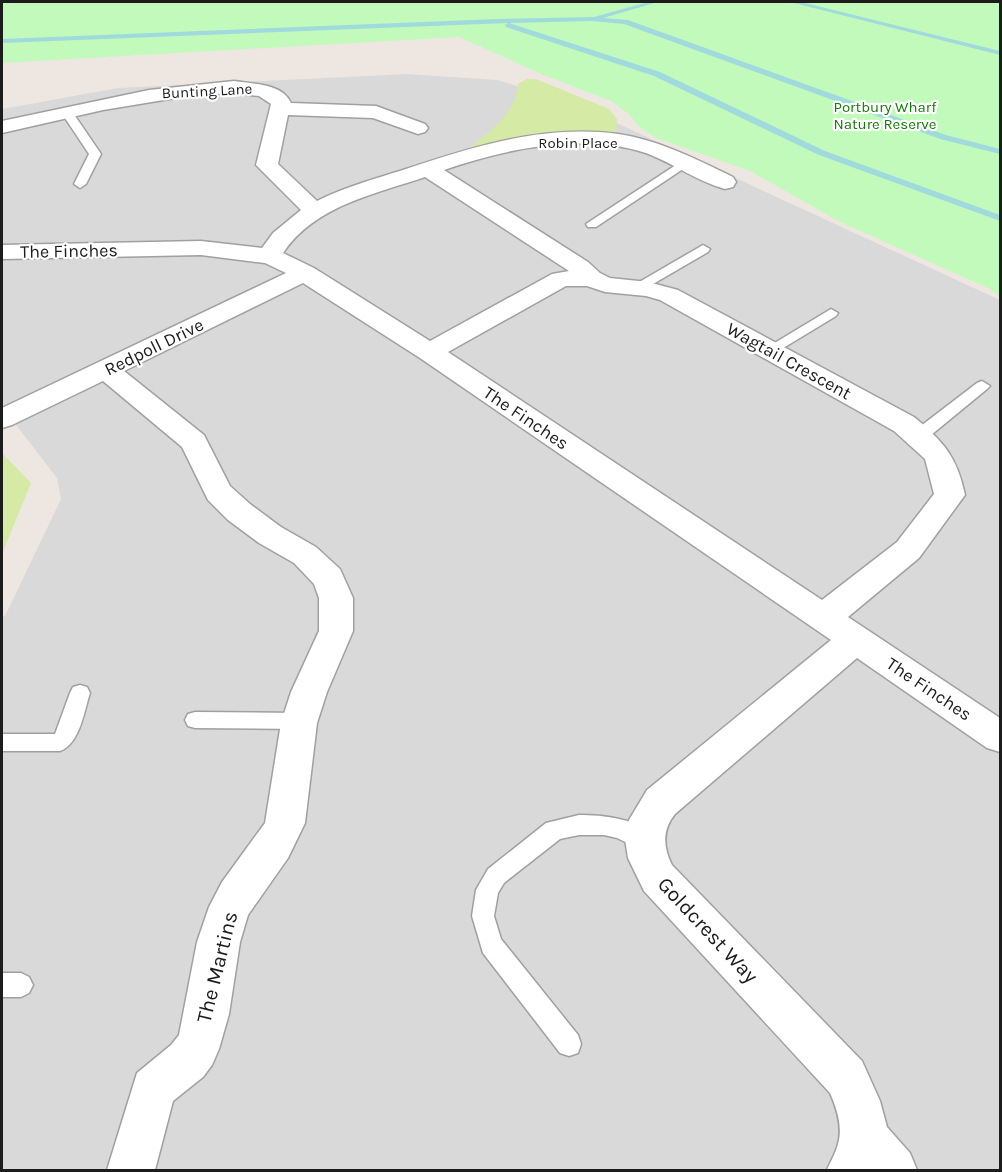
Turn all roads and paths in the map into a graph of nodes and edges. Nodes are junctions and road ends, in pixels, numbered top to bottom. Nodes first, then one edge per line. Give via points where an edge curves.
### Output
1 (279, 109) junction
2 (67, 112) junction
3 (2, 128) edge
4 (418, 128) dead end
5 (685, 163) junction
6 (427, 169) junction
7 (725, 182) dead end
8 (80, 184) dead end
9 (314, 210) junction
10 (592, 224) dead end
11 (703, 249) dead end
12 (2, 252) edge
13 (269, 256) junction
14 (305, 273) junction
15 (591, 278) junction
16 (636, 288) junction
17 (831, 313) dead end
18 (770, 350) junction
19 (429, 352) junction
20 (106, 370) junction
21 (982, 386) dead end
22 (2, 419) edge
23 (919, 436) junction
24 (839, 629) junction
25 (80, 693) dead end
26 (195, 720) dead end
27 (300, 721) junction
28 (1000, 737) edge
29 (2, 743) edge
30 (644, 841) junction
31 (569, 1044) dead end
32 (870, 1160) edge
33 (131, 1170) edge

1 - 2 street, Bunting Lane via 281,102 276,95 259,88 241,87 139,96
1 - 4 street via 376,112
1 - 9 street via 267,165
2 - 3 street, Bunting Lane
2 - 8 lane via 95,154
5 - 6 street, Robin Place via 622,142 566,140 499,148
5 - 7 street, Robin Place
5 - 10 lane
6 - 9 street, Robin Place
6 - 15 street
9 - 13 street, Robin Place via 284,233
11 - 16 lane
12 - 13 street, The Finches via 201,248
13 - 14 street, The Finches
14 - 19 street, The Finches
14 - 20 street, Redpoll Drive
15 - 16 street, Wagtail Crescent via 605,285
15 - 19 street, Wagtail Crescent via 561,279
16 - 18 street, Wagtail Crescent via 669,295
17 - 18 lane
18 - 23 street, Wagtail Crescent
19 - 24 street, The Finches
20 - 22 street, Redpoll Drive
20 - 27 street, The Martins via 194,442 219,493 239,512 305,555 328,578 336,598 336,631
21 - 23 lane
23 - 24 street, Wagtail Crescent via 944,463 950,495
24 - 28 street, The Finches
24 - 30 street via 661,802 648,819
25 - 29 lane via 65,737 58,744
26 - 27 lane
27 - 33 street, The Martins via 279,839 230,907 196,1049 185,1064 153,1089
30 - 31 lane via 604,825 554,830 496,876 487,890 483,916 491,945
30 - 32 street, Goldcrest Way via 658,878 846,1077 859,1108

